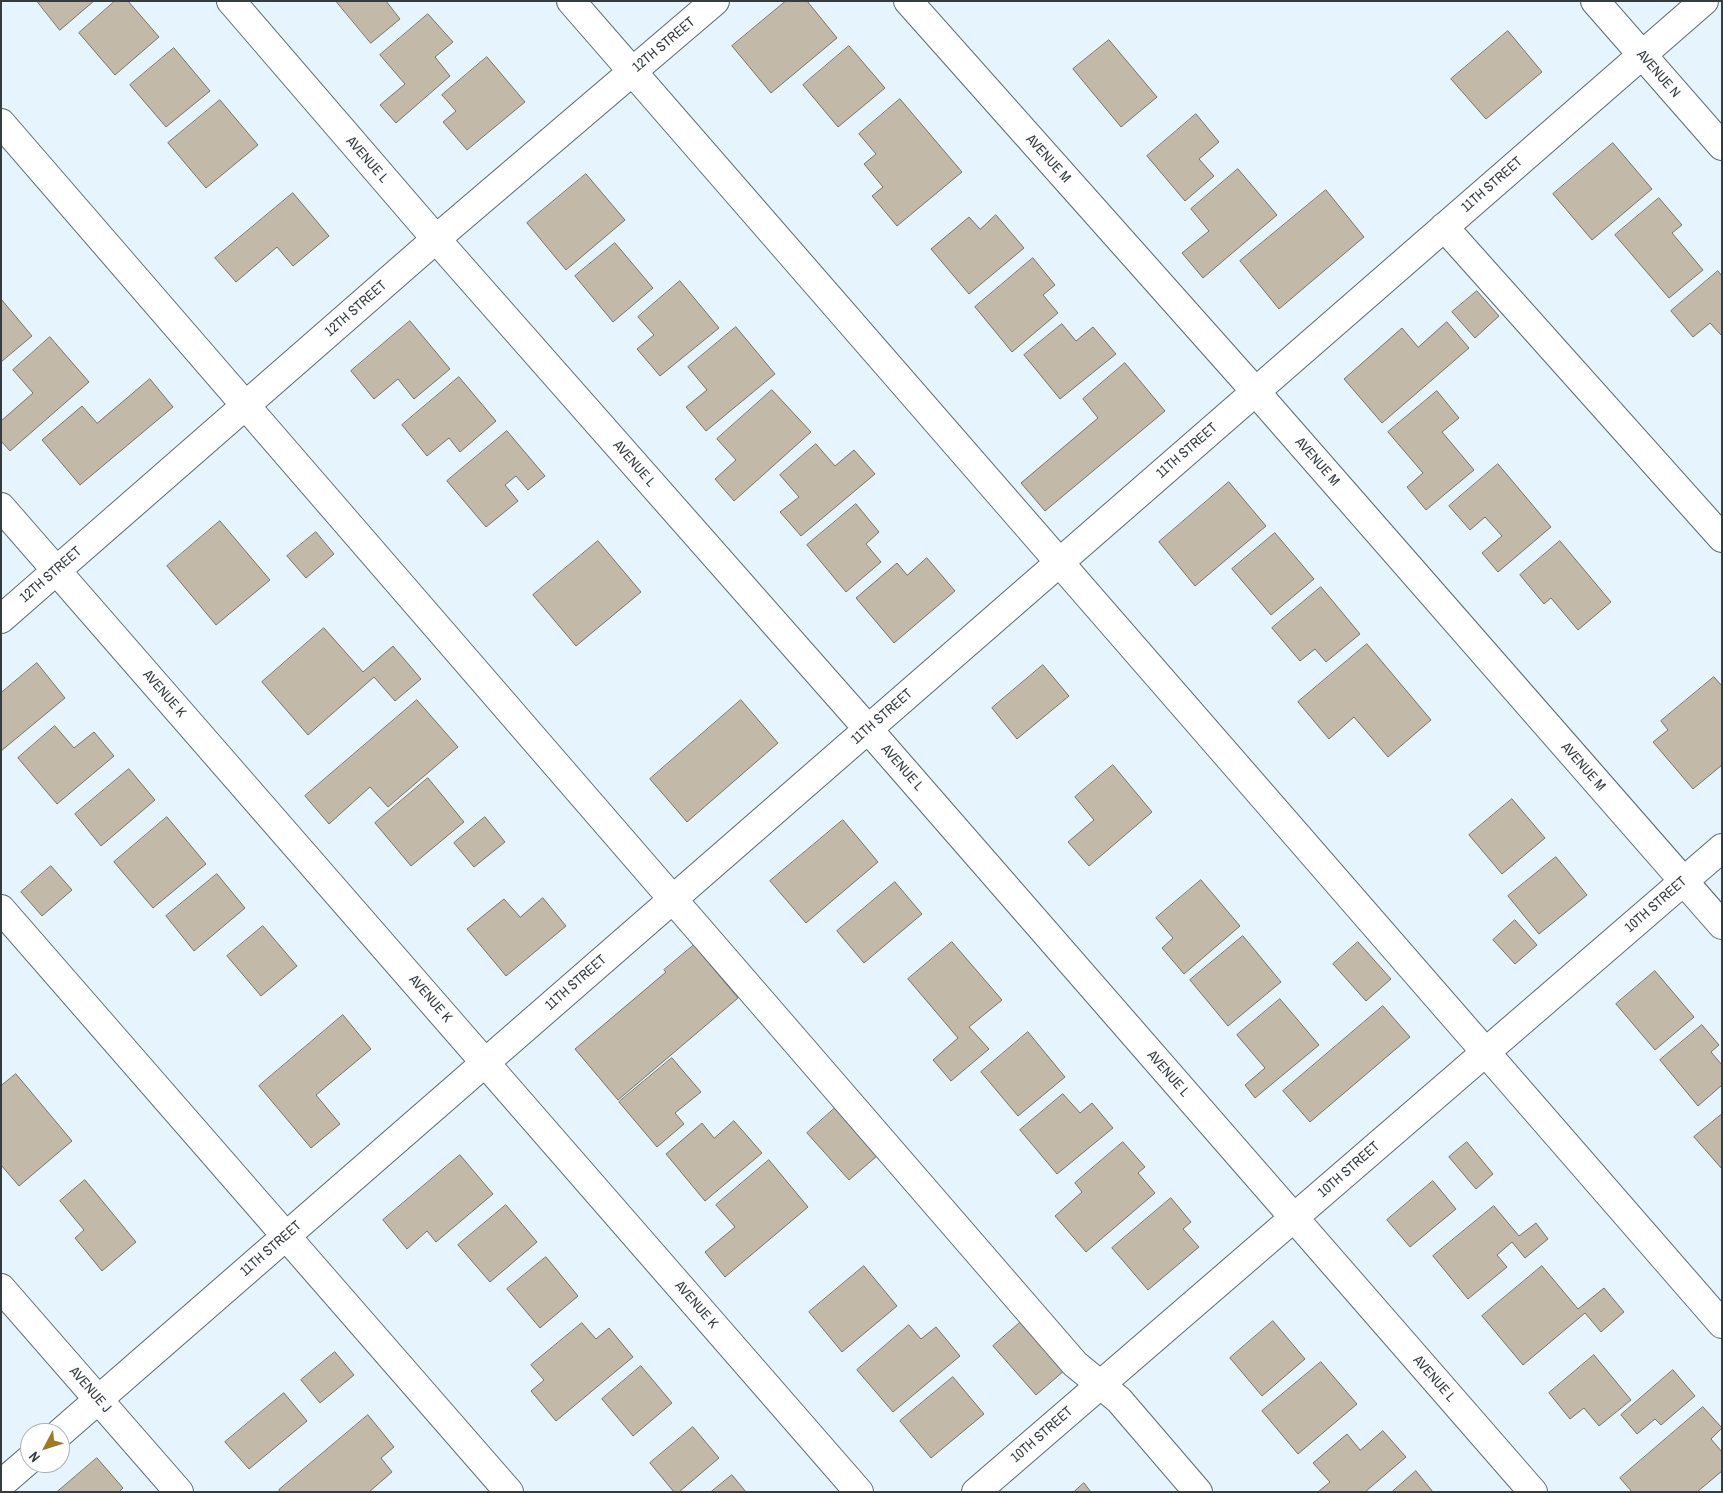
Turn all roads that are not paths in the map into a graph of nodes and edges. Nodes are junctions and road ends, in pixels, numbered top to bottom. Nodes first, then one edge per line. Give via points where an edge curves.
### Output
1 (231, 1) edge
2 (571, 1) edge
3 (715, 1) edge
4 (908, 1) edge
5 (1595, 1) edge
6 (1704, 1) edge
7 (1642, 55) junction
8 (632, 72) junction
9 (1, 123) edge
10 (1722, 146) edge
11 (1444, 227) junction
12 (436, 239) junction
13 (1255, 391) junction
14 (246, 405) junction
15 (1, 507) edge
16 (1722, 538) edge
17 (1059, 562) junction
18 (56, 570) junction
19 (1, 619) edge
20 (868, 729) junction
21 (1722, 848) edge
22 (1683, 881) junction
23 (673, 899) junction
24 (1, 908) edge
25 (1722, 925) edge
26 (1485, 1052) junction
27 (485, 1062) junction
28 (1294, 1218) junction
29 (286, 1236) junction
30 (1, 1288) edge
31 (1722, 1324) edge
32 (1100, 1385) junction
33 (98, 1399) junction
34 (70, 1424) edge
35 (20, 1468) edge
36 (1, 1484) edge
37 (179, 1492) edge
38 (509, 1492) edge
39 (859, 1492) edge
40 (976, 1492) edge
41 (1198, 1492) edge
42 (1532, 1492) edge

1 - 12 street, AVENUE L
2 - 8 street
3 - 8 street, 12TH STREET
4 - 13 street, AVENUE M
5 - 7 street, AVENUE N
6 - 7 street, 11TH STREET
7 - 10 street, AVENUE N
7 - 11 street, 11TH STREET
8 - 12 street, 12TH STREET
8 - 17 street
9 - 14 street
11 - 13 street, 11TH STREET
11 - 16 street
12 - 14 street, 12TH STREET
12 - 20 street, AVENUE L
13 - 17 street, 11TH STREET
13 - 22 street, AVENUE M
14 - 18 street, 12TH STREET
14 - 23 street
15 - 18 street, AVENUE K
17 - 20 street, 11TH STREET
17 - 26 street
18 - 19 street, 12TH STREET
18 - 27 street, AVENUE K
20 - 23 street, 11TH STREET
20 - 28 street, AVENUE L
21 - 22 street, 10TH STREET
22 - 25 street, AVENUE M
22 - 26 street, 10TH STREET
23 - 27 street, 11TH STREET
23 - 32 street via 1075,1364
24 - 29 street
26 - 28 street, 10TH STREET
26 - 31 street
27 - 29 street, 11TH STREET
27 - 39 street, AVENUE K
28 - 32 street, 10TH STREET
28 - 42 street, AVENUE L
29 - 33 street, 11TH STREET
29 - 38 street
30 - 33 street, AVENUE J
32 - 40 street, 10TH STREET
32 - 41 street via 1118,1400
33 - 34 street, 11TH STREET
33 - 37 street, AVENUE J
35 - 36 street

